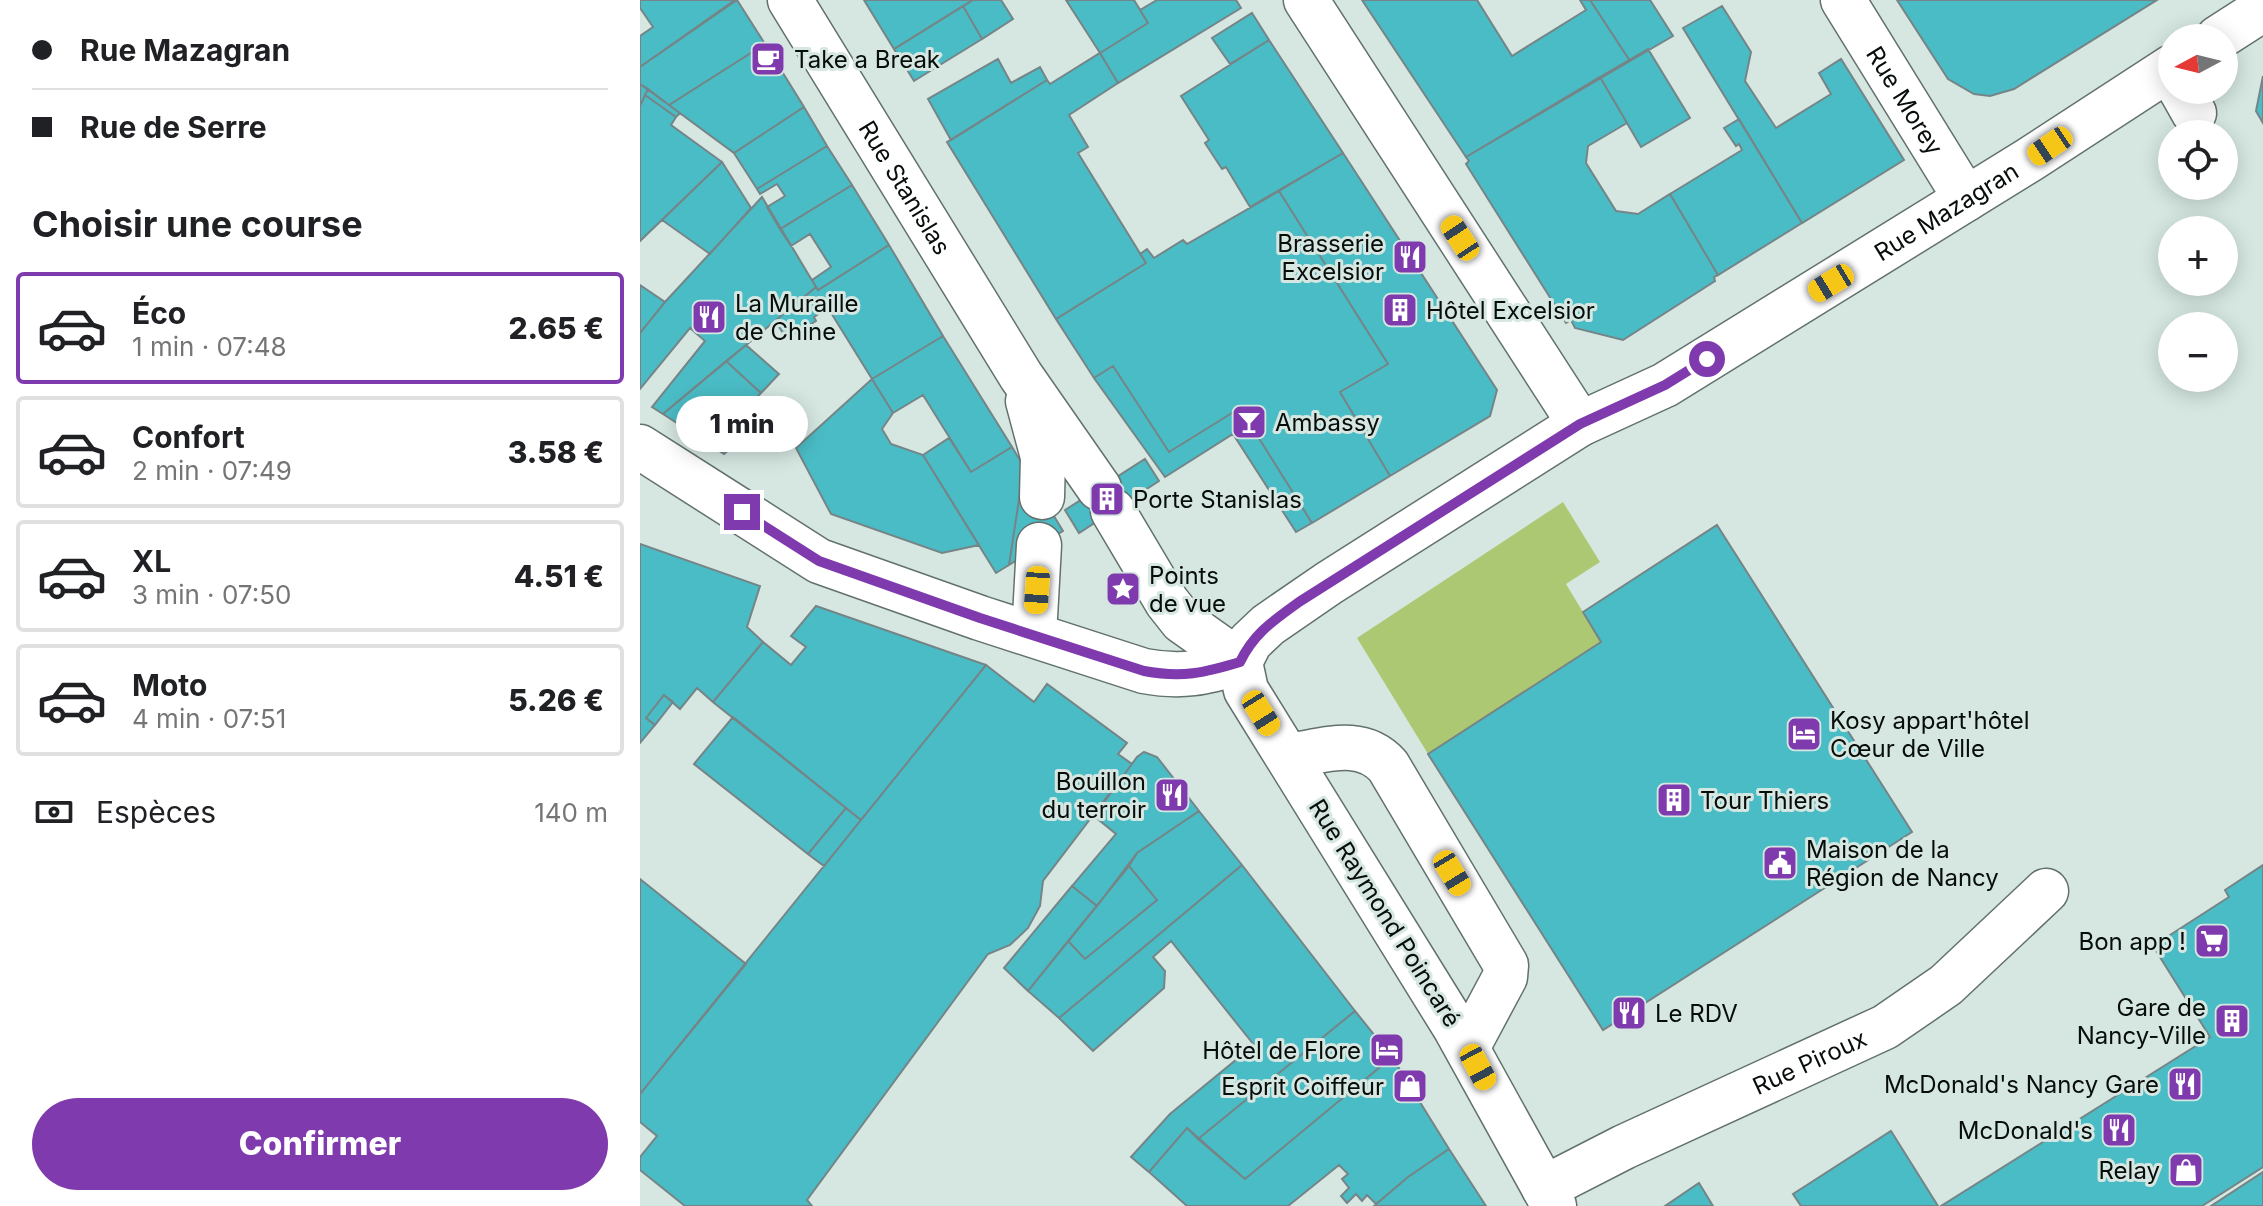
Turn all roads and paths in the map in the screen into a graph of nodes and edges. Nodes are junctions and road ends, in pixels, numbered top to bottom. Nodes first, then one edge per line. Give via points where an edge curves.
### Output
1 (790, 0) edge
2 (1306, 0) edge
3 (1843, 0) edge
4 (2263, 9) edge
5 (2238, 25) edge
6 (2158, 93) edge
7 (1966, 199) junction
8 (1021, 376) junction
9 (1580, 424) junction
10 (640, 447) edge
11 (1042, 497) dead end
12 (1039, 545) dead end
13 (1034, 635) junction
14 (1240, 662) junction
15 (1288, 756) junction
16 (2046, 891) dead end
17 (1467, 1048) junction
18 (1549, 1197) edge

1 - 8 street, Rue Stanislas
2 - 9 street
3 - 7 street, Rue Morey
4 - 5 street
6 - 7 street, Rue Mazagran
7 - 9 street, Rue Mazagran via 1665,385
8 - 11 street, Rue Stanislas via 1043,457
8 - 14 street, Rue Stanislas via 1106,499 1167,602 1182,621
9 - 14 street, Rue Mazagran via 1299,602 1250,642
10 - 13 street via 819,561
12 - 13 street
13 - 14 street via 1171,676
14 - 15 street, Rue Raymond Poincaré via 1246,690
15 - 17 street, Rue Raymond Poincaré
15 - 17 street via 1366,749 1388,766 1506,965 1505,977
16 - 18 street, Rue Piroux via 1946,985 1885,1027 1624,1147
17 - 18 street, Rue Raymond Poincaré

